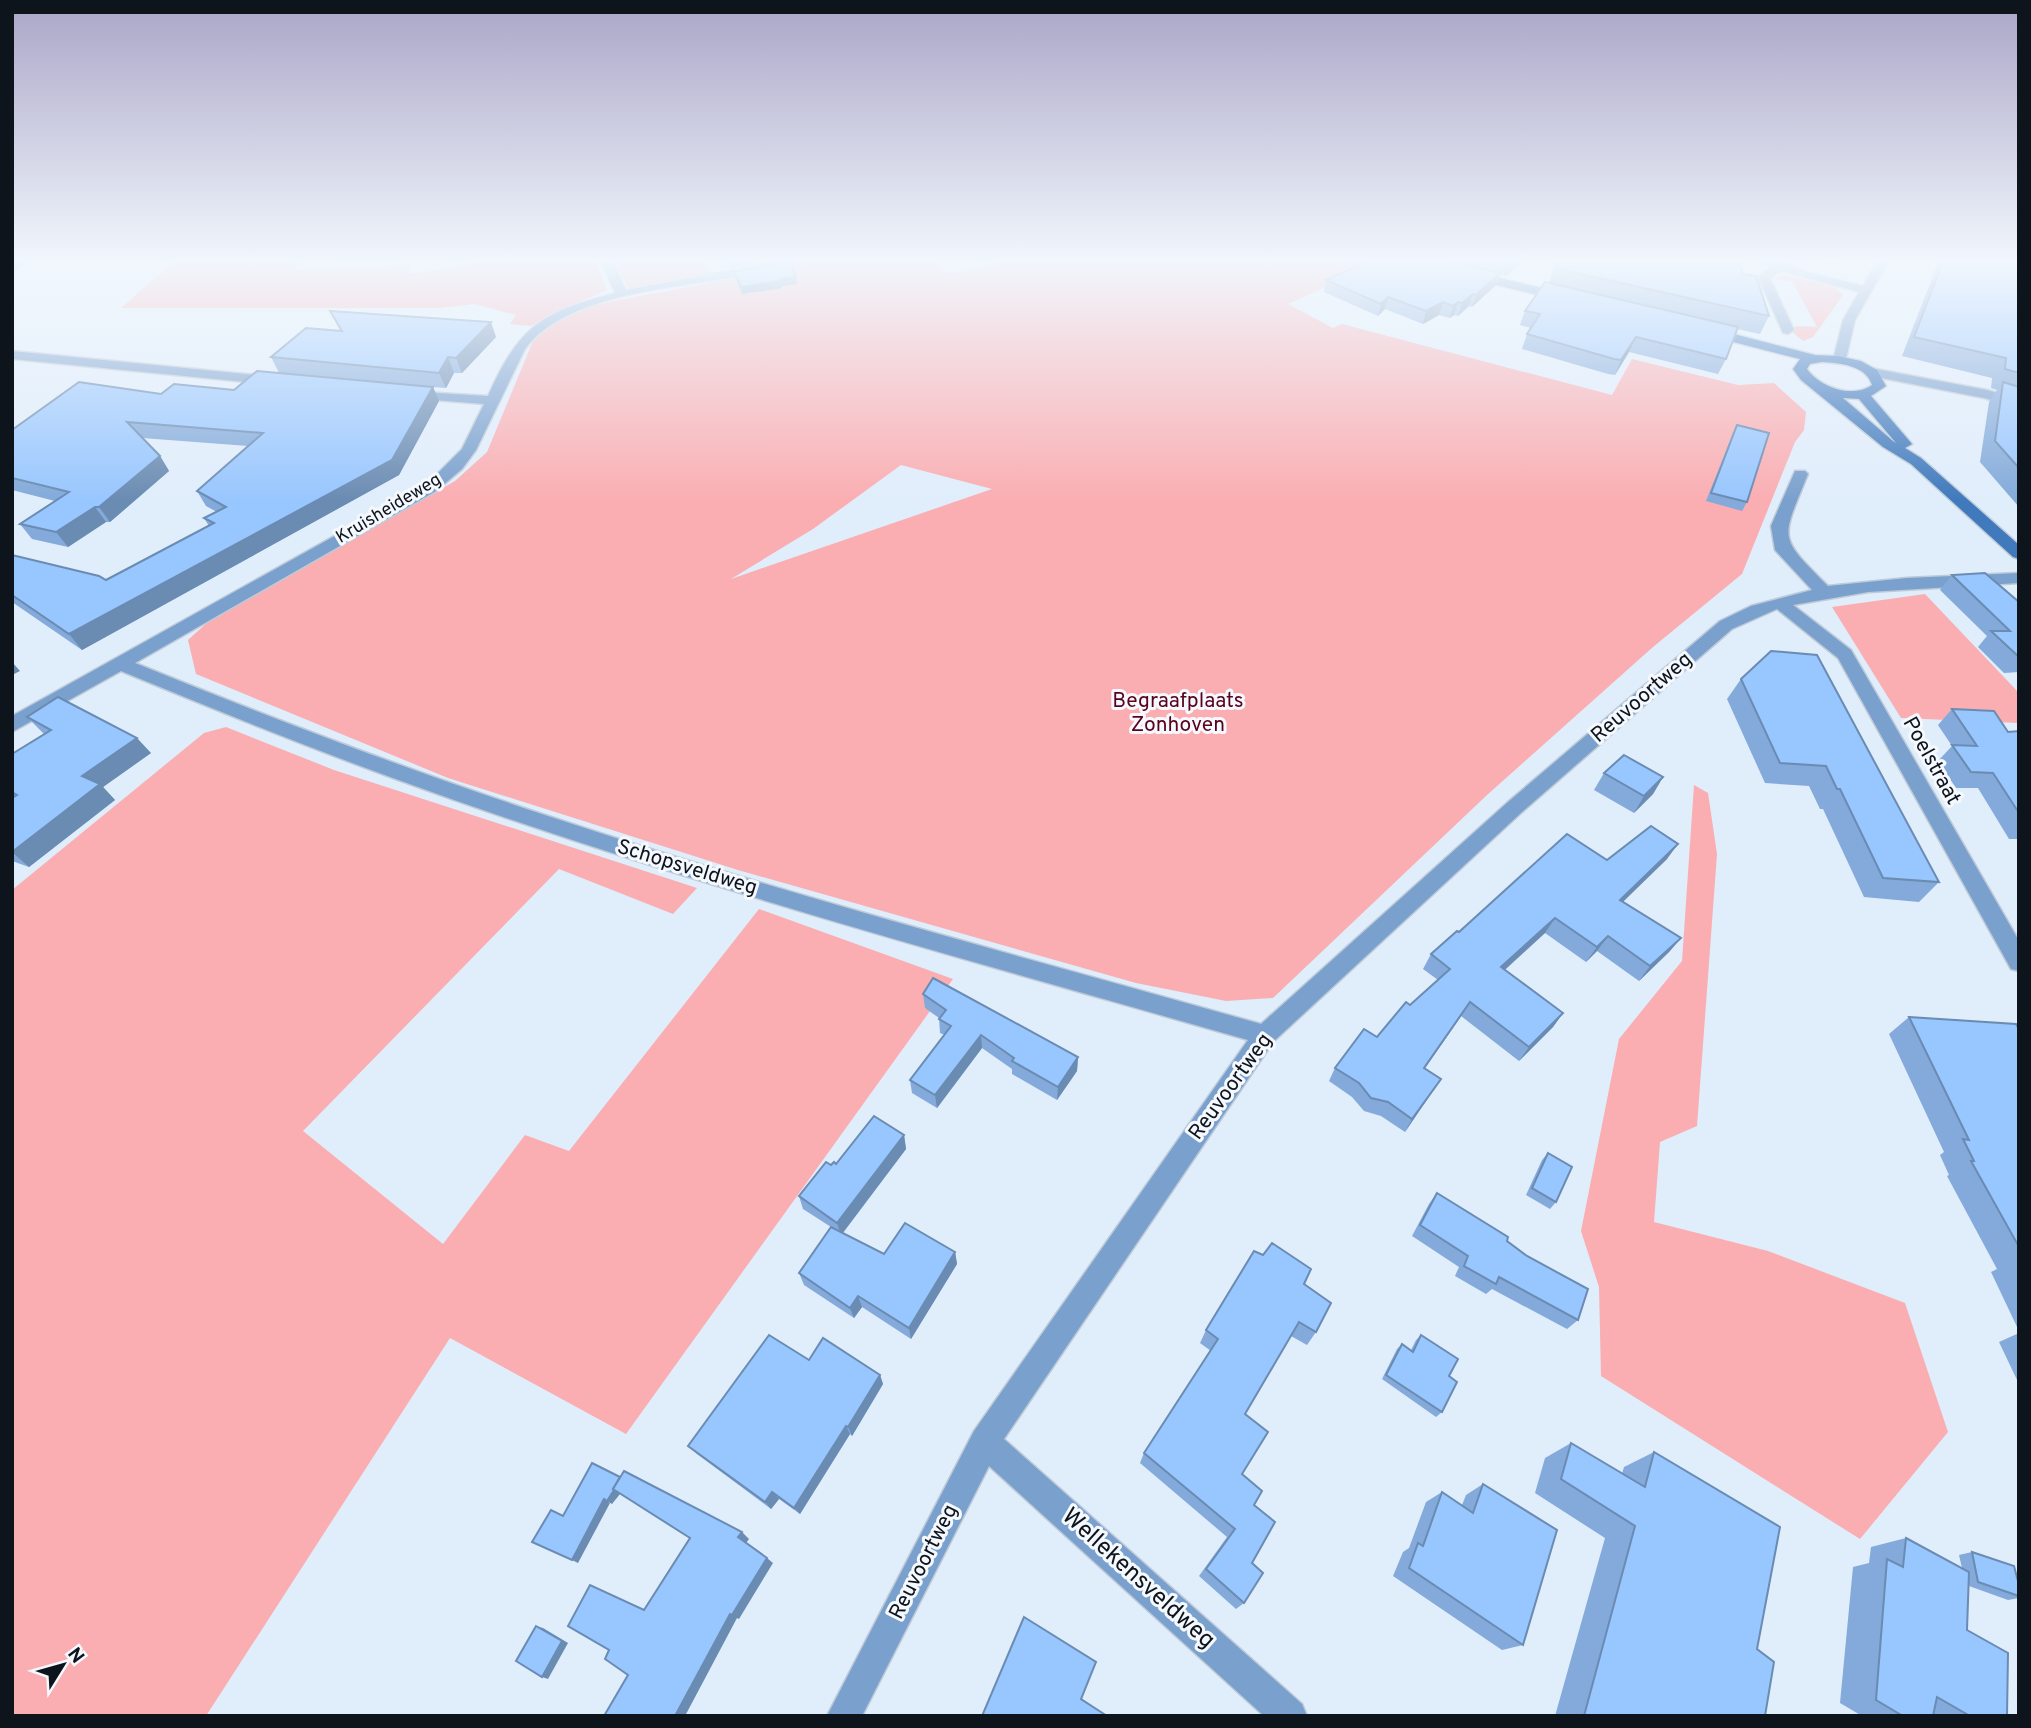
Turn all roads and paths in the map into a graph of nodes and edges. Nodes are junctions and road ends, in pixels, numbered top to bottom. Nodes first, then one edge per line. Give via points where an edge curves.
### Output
1 (525, 340) edge
2 (1724, 340) edge
3 (1746, 340) edge
4 (1845, 340) edge
5 (12, 355) edge
6 (1814, 359) junction
7 (1840, 360) junction
8 (1800, 369) junction
9 (1871, 372) junction
10 (298, 383) edge
11 (1821, 387) junction
12 (1877, 390) junction
13 (393, 393) edge
14 (1861, 394) junction
15 (492, 400) junction
16 (2019, 406) edge
17 (1916, 461) junction
18 (1800, 474) dead end
19 (2019, 554) edge
20 (2019, 578) edge
21 (1824, 591) junction
22 (1780, 603) junction
23 (121, 664) junction
24 (12, 725) edge
25 (2019, 962) edge
26 (1265, 1035) junction
27 (985, 1442) junction
28 (844, 1716) edge
29 (1290, 1716) edge

1 - 15 street, Kruisheideweg
2 - 8 street
3 - 6 street
4 - 7 street
5 - 10 street
6 - 7 street
6 - 8 street
7 - 9 street
8 - 11 street
9 - 12 street via 1879,382
9 - 16 street via 1987,394
11 - 14 street
11 - 17 street via 1888,444
12 - 14 street
12 - 16 street
13 - 15 street
14 - 17 street
15 - 23 street, Kruisheideweg via 469,450 431,488
17 - 19 street
18 - 21 street via 1779,526 1783,550
20 - 21 street, Reuvoortweg
21 - 22 street, Reuvoortweg
22 - 25 street, Poelstraat via 1845,653
22 - 26 street, Reuvoortweg via 1751,611 1726,625 1516,807
23 - 24 street, Kruisheideweg
23 - 26 street, Schopsveldweg via 240,716 432,787 669,864
26 - 27 street, Reuvoortweg
27 - 28 street, Reuvoortweg
27 - 29 street, Wellekensveldweg

